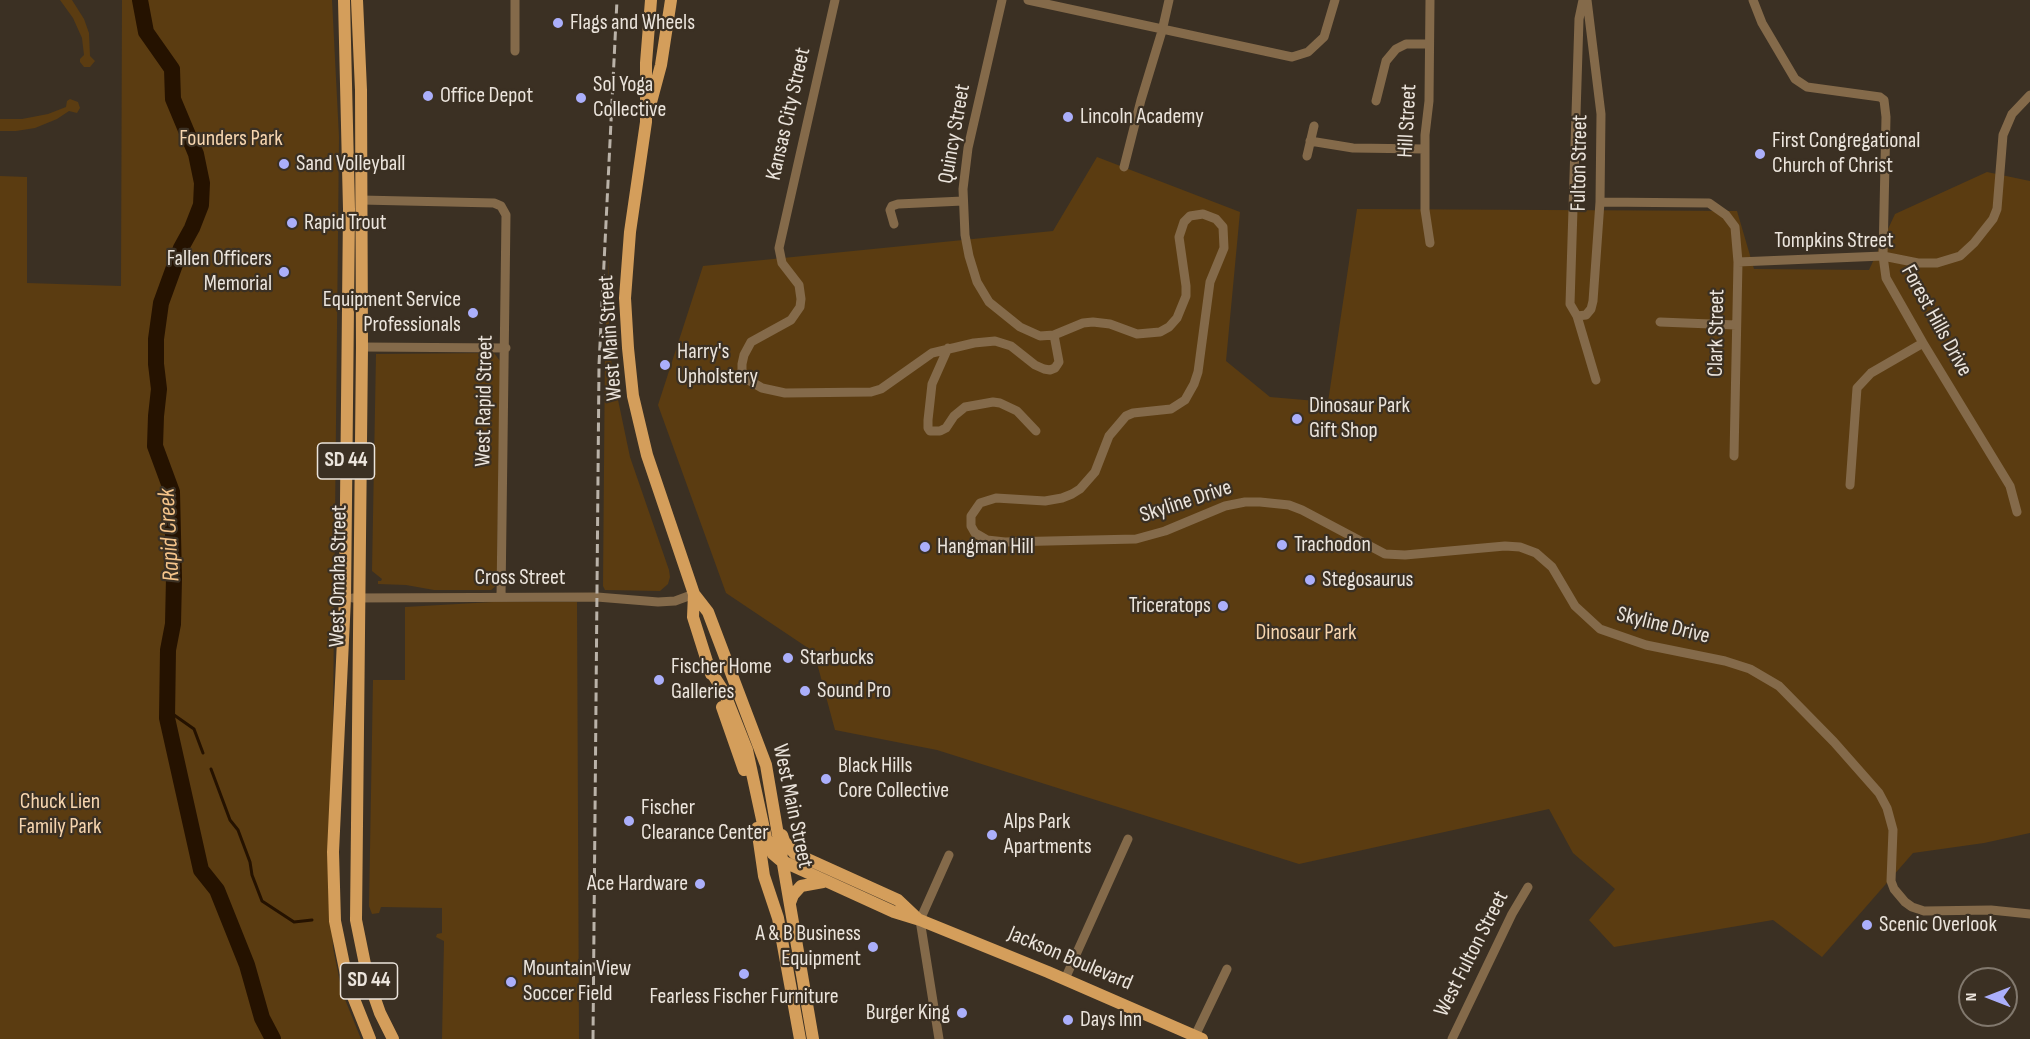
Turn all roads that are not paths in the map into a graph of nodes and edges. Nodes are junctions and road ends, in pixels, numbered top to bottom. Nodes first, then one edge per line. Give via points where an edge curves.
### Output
1 (344, 0) edge
2 (357, 0) edge
3 (515, 0) edge
4 (651, 0) edge
5 (671, 0) edge
6 (835, 0) edge
7 (1002, 0) edge
8 (1028, 0) edge
9 (1169, 0) edge
10 (1335, 0) edge
11 (1430, 0) edge
12 (1585, 0) edge
13 (1753, 0) edge
14 (1162, 31) junction
15 (1429, 44) junction
16 (515, 51) dead end
17 (2030, 95) edge
18 (1376, 100) dead end
19 (646, 122) junction
20 (1314, 126) dead end
21 (1310, 141) junction
22 (1425, 149) junction
23 (1306, 156) dead end
24 (1124, 167) dead end
25 (361, 200) junction
26 (963, 201) junction
27 (1599, 202) junction
28 (894, 224) dead end
29 (1430, 243) dead end
30 (1883, 256) junction
31 (1738, 262) junction
32 (1577, 316) junction
33 (1660, 322) dead end
34 (1736, 325) junction
35 (1054, 335) junction
36 (1923, 343) junction
37 (362, 347) junction
38 (506, 348) junction
39 (948, 348) junction
40 (1596, 380) dead end
41 (1036, 431) dead end
42 (1734, 456) dead end
43 (1850, 485) dead end
44 (2017, 512) dead end
45 (694, 594) junction
46 (501, 597) junction
47 (345, 598) junction
48 (360, 598) junction
49 (708, 667) junction
50 (778, 824) junction
51 (1128, 839) dead end
52 (950, 855) dead end
53 (786, 865) junction
54 (825, 882) junction
55 (1528, 887) dead end
56 (869, 888) junction
57 (771, 895) junction
58 (790, 903) junction
59 (2030, 914) edge
60 (920, 920) junction
61 (1227, 969) dead end
62 (1065, 979) junction
63 (1199, 1037) edge
64 (370, 1039) edge
65 (393, 1039) edge
66 (800, 1039) edge
67 (813, 1039) edge
68 (939, 1039) edge
69 (1452, 1039) edge

1 - 47 main road, West Omaha Street / SD 44 via 349,209
2 - 25 main road, West Omaha Street / SD 44
3 - 16 street
4 - 19 main road, West Main Street
5 - 19 main road via 661,65
6 - 39 street, Kansas City Street via 781,237 779,256 799,285 800,307 791,320 747,348 742,371 750,383 785,393 871,392 922,358
7 - 26 street, Quincy Street via 968,148
8 - 14 street
9 - 14 street
10 - 14 street via 1325,34 1313,50 1298,57
11 - 15 street, Hill Street
12 - 27 street, Fulton Street via 1601,114
12 - 32 street, Fulton Street via 1579,19 1570,296 1571,309
13 - 30 street, Forest Hills Drive via 1761,23 1795,79 1807,87 1884,100
14 - 24 street
15 - 18 street via 1406,44 1396,49 1386,62
15 - 22 street, Hill Street
17 - 30 street, Tompkins Street via 2012,114 2003,135 1993,219 1968,250 1937,263
19 - 45 main road, West Main Street via 627,263 628,348 633,396 647,455
20 - 21 street
21 - 22 street via 1353,148
21 - 23 street
22 - 29 street, Hill Street via 1425,210
25 - 37 main road, West Omaha Street / SD 44
25 - 38 street, West Rapid Street via 494,202 501,206 506,216
26 - 28 street via 898,204 890,210
26 - 35 street, Quincy Street via 969,256 984,297 1028,332
27 - 31 street, Clark Street via 1709,203 1735,227
27 - 32 street, Fulton Street via 1593,301 1586,315
30 - 31 street, Tompkins Street
30 - 36 street, Forest Hills Drive via 1886,278
31 - 34 street, Clark Street
32 - 40 street, Fulton Street
33 - 34 street
34 - 42 street, Clark Street
35 - 39 street, Kansas City Street via 1059,362 1050,370 1035,365 1003,342
35 - 59 street, Skyline Drive via 1093,322 1137,334 1169,327 1186,296 1179,237 1184,222 1190,216 1203,214 1223,227 1224,248 1210,282 1198,372 1185,400 1171,409 1133,412 1120,421 1109,436 1095,472 1072,494 1054,500 996,498 980,503 971,516 973,530 980,537 1005,542 1136,539 1225,506 1260,502 1302,510 1385,554 1505,546 1536,553 1552,567 1575,606 1600,629 1646,645 1750,669 1786,693 1879,793 1893,830 1893,889 1905,902 1924,910
36 - 43 street via 1871,374 1857,388
36 - 44 street, Forest Hills Drive via 2010,486
37 - 38 street
37 - 48 main road, West Omaha Street / SD 44
38 - 46 street, West Rapid Street
39 - 41 street via 932,384 930,431 946,428 965,407 993,402 1017,411
45 - 46 street, Cross Street via 658,602 597,597
45 - 49 main road, West Main Street via 693,617
45 - 50 main road, West Main Street via 708,612 761,752
46 - 48 street, Cross Street
47 - 48 street, Cross Street
47 - 64 main road, West Omaha Street / SD 44 via 333,852 335,921 348,984
48 - 65 main road, West Omaha Street / SD 44 via 356,920 368,979
49 - 53 main road via 724,692 747,750 766,838 773,854
49 - 57 main road, West Main Street via 744,769 762,869
50 - 53 main road, West Main Street
50 - 56 main road, Jackson Boulevard via 794,853
51 - 62 street
52 - 60 street
53 - 54 main road, Jackson Boulevard
53 - 56 main road via 798,865 851,886
53 - 57 main road via 771,876
53 - 58 main road, West Main Street
54 - 58 main road via 801,886
54 - 60 main road, Jackson Boulevard
55 - 69 street, West Fulton Street
56 - 60 main road, Jackson Boulevard via 898,900
57 - 66 main road, West Main Street
58 - 67 main road, West Main Street
60 - 62 main road, Jackson Boulevard
60 - 68 street
61 - 63 street
62 - 63 main road, Jackson Boulevard

